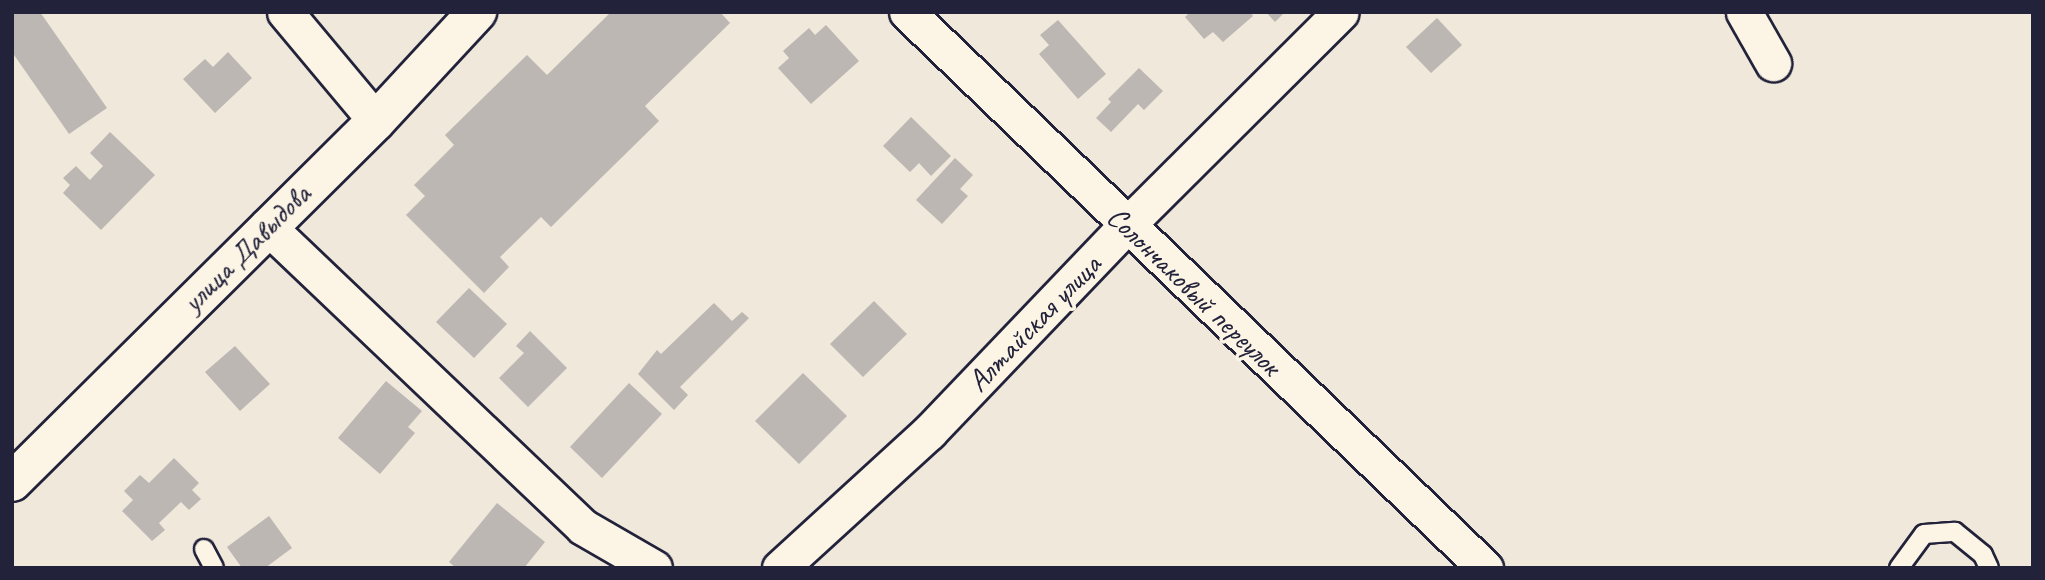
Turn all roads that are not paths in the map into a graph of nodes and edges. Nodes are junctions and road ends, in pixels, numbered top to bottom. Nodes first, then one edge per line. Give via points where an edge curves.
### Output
1 (285, 12) edge
2 (477, 12) edge
3 (907, 12) edge
4 (1341, 12) edge
5 (1744, 12) edge
6 (1773, 63) dead end
7 (376, 121) junction
8 (267, 226) junction
9 (1126, 226) junction
10 (12, 482) edge
11 (204, 549) dead end
12 (214, 568) edge
13 (654, 568) edge
14 (779, 568) edge
15 (1485, 568) edge
16 (1899, 568) edge
17 (1989, 568) edge

1 - 7 street
2 - 7 main road, улица Давыдова
3 - 9 street, Солончаковый переулок
4 - 9 street, Алтайская улица
5 - 6 street
7 - 8 main road, улица Давыдова
8 - 10 main road, улица Давыдова
8 - 13 street via 583,527
9 - 14 street, Алтайская улица via 929,432
9 - 15 street, Солончаковый переулок
11 - 12 lane
16 - 17 lane via 1924,534 1955,532 1983,555

